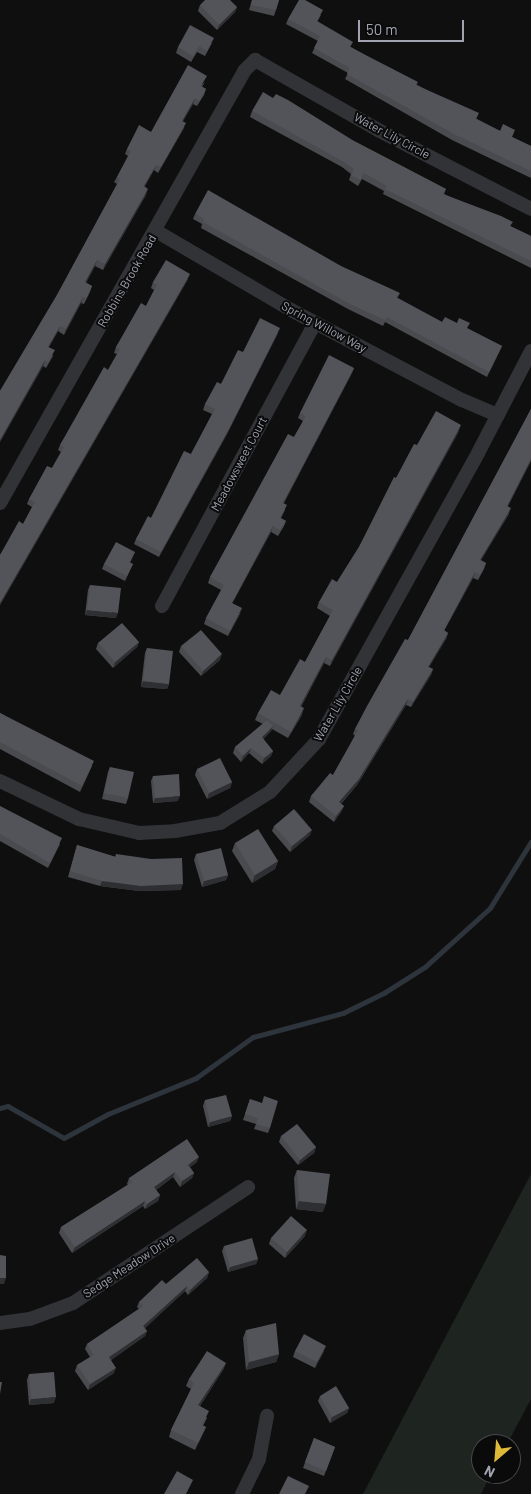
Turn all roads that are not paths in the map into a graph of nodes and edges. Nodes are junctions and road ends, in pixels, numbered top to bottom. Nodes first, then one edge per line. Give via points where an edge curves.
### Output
1 (255, 60) joint
2 (531, 209) edge
3 (156, 231) junction
4 (315, 323) junction
5 (531, 351) edge
6 (498, 415) junction
7 (0, 503) edge
8 (162, 606) dead end
9 (0, 780) edge
10 (248, 1188) dead end
11 (0, 1323) edge
12 (267, 1416) dead end
13 (242, 1494) edge

1 - 2 street, Water Lily Circle via 378,130
1 - 3 street, Robbins Brook Road via 244,71
3 - 4 street, Spring Willow Way
3 - 7 street, Robbins Brook Road
4 - 6 street, Spring Willow Way via 462,400
4 - 8 street, Meadowsweet Court
5 - 6 street, Water Lily Circle
6 - 9 street, Water Lily Circle via 319,739 270,792 220,823 139,833 80,819
10 - 11 street, Sedge Meadow Drive via 73,1303 30,1319
12 - 13 street via 259,1459

